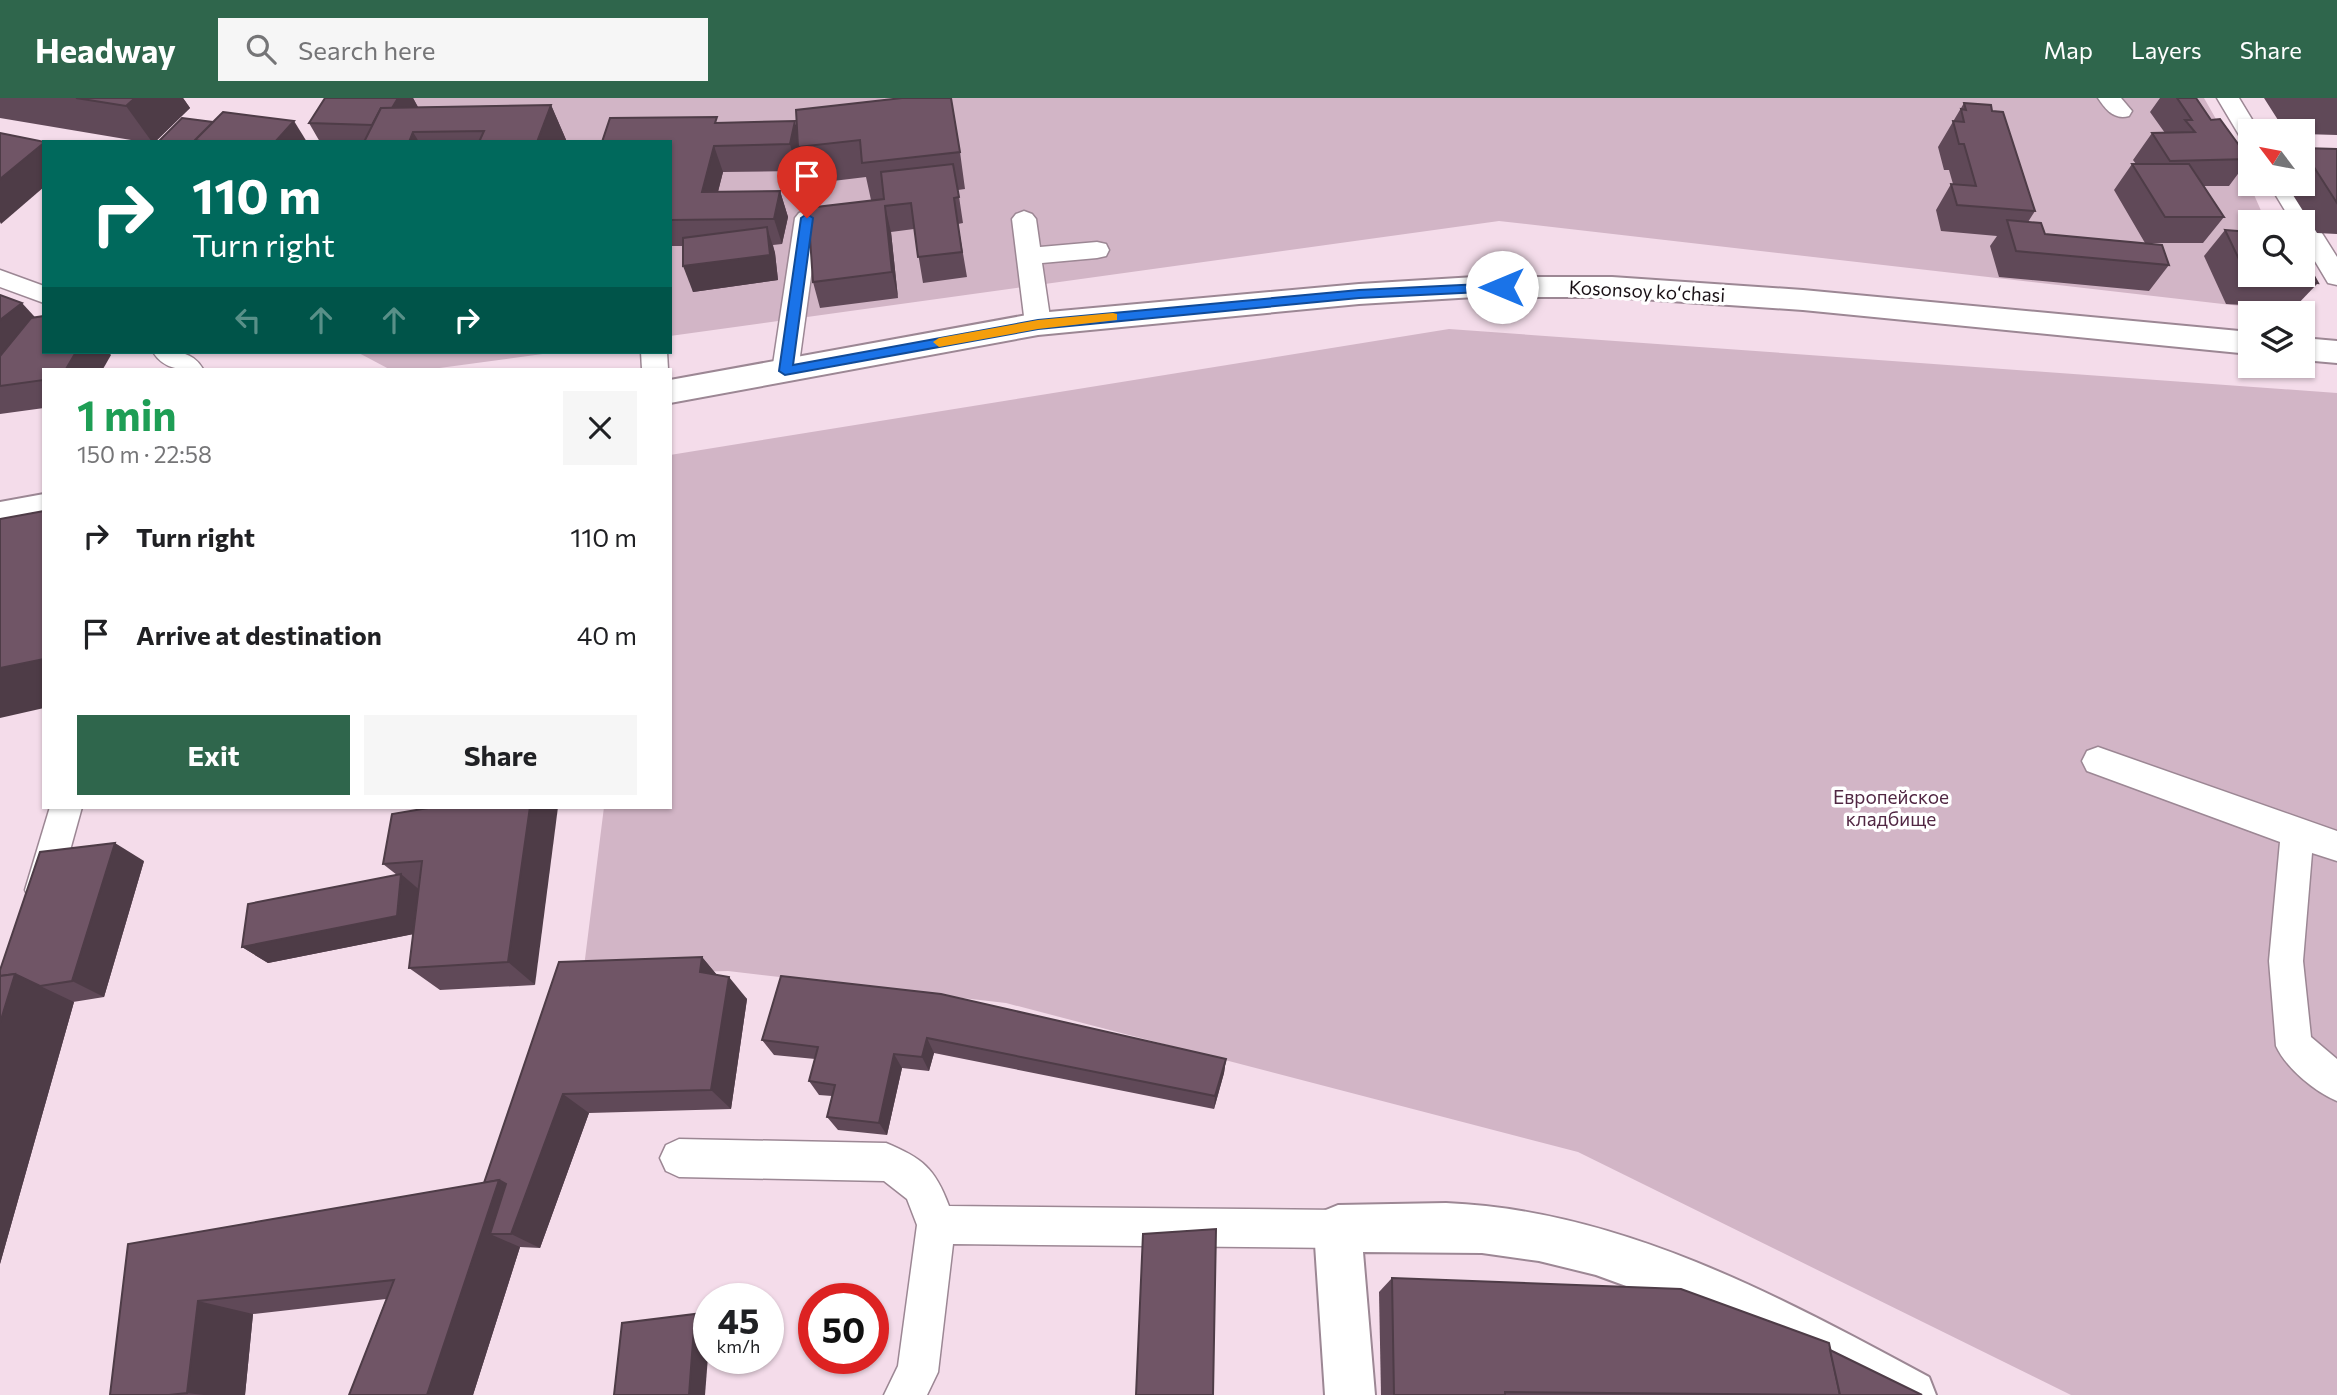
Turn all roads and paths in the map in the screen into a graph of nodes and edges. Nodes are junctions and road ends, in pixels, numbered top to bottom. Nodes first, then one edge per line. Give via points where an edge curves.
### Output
1 (2228, 98) edge
2 (2240, 119) edge
3 (2287, 196) edge
4 (807, 218) edge
5 (1024, 219) dead end
6 (1097, 250) dead end
7 (1029, 256) junction
8 (2337, 277) edge
9 (0, 278) edge
10 (42, 294) edge
11 (1038, 324) junction
12 (2238, 342) edge
13 (2315, 350) edge
14 (2337, 352) edge
15 (171, 354) edge
16 (193, 363) edge
17 (785, 371) junction
18 (672, 392) edge
19 (2098, 761) dead end
20 (64, 809) edge
21 (2297, 834) junction
22 (2337, 846) edge
23 (32, 923) edge
24 (2337, 1083) edge
25 (679, 1158) dead end
26 (936, 1225) junction
27 (1338, 1228) junction
28 (904, 1395) edge
29 (1350, 1395) edge
30 (1911, 1395) edge

1 - 2 lane
3 - 8 lane
4 - 17 lane
5 - 7 lane
6 - 7 lane
7 - 11 lane
9 - 10 lane
11 - 12 main road, Kosonsoy koʻchasi via 1372,293 1612,287 1803,300
11 - 17 main road, Kosonsoy koʻchasi
13 - 14 main road
15 - 16 lane
17 - 18 main road, Kosonsoy koʻchasi
19 - 21 lane
20 - 23 lane
21 - 22 lane
21 - 24 lane via 2286,961 2294,1046
25 - 26 lane via 887,1162 909,1173 925,1190
26 - 27 lane
26 - 28 lane via 918,1372
27 - 29 main road
27 - 30 main road via 1481,1229 1576,1245 1670,1277 1787,1327

